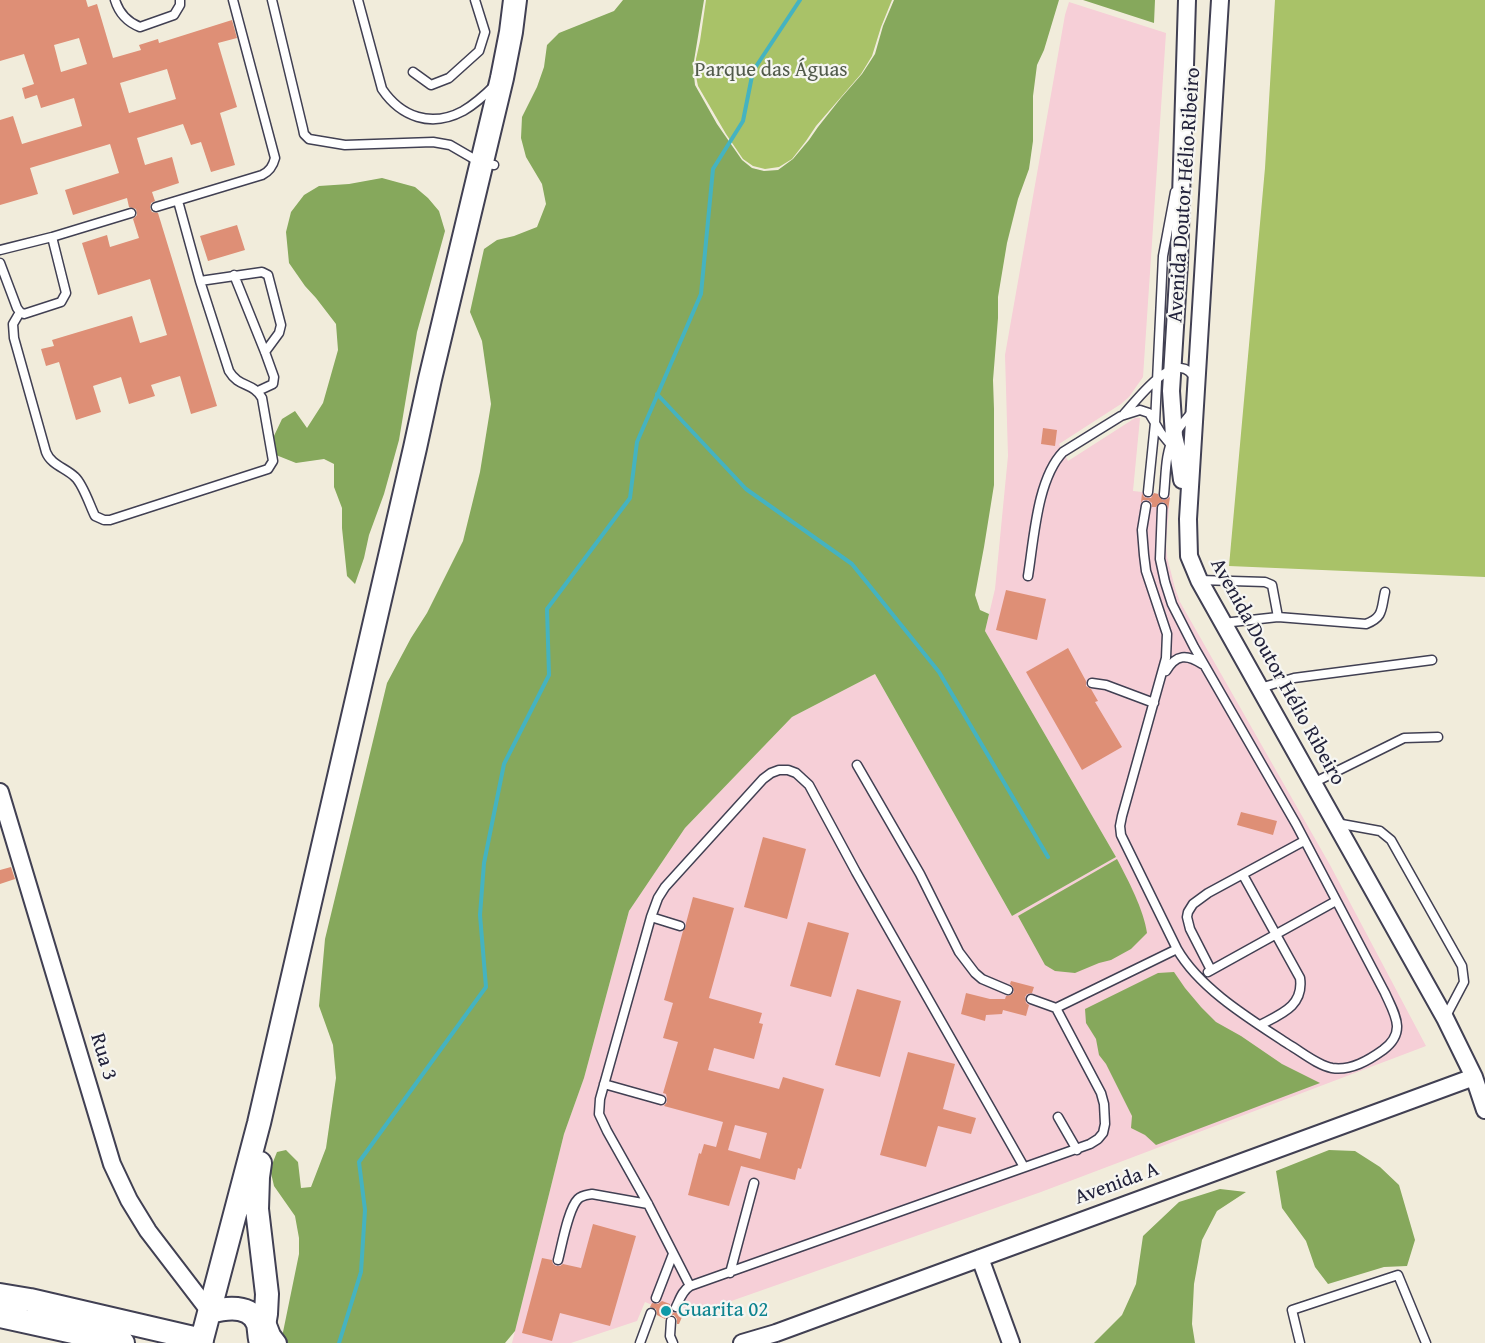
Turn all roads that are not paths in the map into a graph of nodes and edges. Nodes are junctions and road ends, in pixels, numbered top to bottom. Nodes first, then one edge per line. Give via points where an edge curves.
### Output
1 (115, 0) edge
2 (180, 0) edge
3 (233, 0) edge
4 (272, 0) edge
5 (358, 0) edge
6 (475, 0) edge
7 (515, 0) edge
8 (526, 0) edge
9 (1173, 0) edge
10 (1187, 0) edge
11 (1220, 0) edge
12 (1185, 24) junction
13 (413, 72) dead end
14 (502, 78) junction
15 (488, 164) junction
16 (178, 201) junction
17 (156, 207) dead end
18 (131, 213) dead end
19 (52, 237) junction
20 (0, 250) edge
21 (0, 263) edge
22 (234, 276) junction
23 (200, 281) junction
24 (20, 312) junction
25 (265, 352) junction
26 (1164, 374) junction
27 (1195, 379) junction
28 (258, 391) junction
29 (1193, 410) junction
30 (1121, 416) junction
31 (1155, 423) junction
32 (1172, 440) junction
33 (1148, 492) dead end
34 (1164, 494) dead end
35 (1146, 506) dead end
36 (1162, 508) dead end
37 (1188, 519) junction
38 (1028, 576) dead end
39 (1199, 580) junction
40 (1385, 592) dead end
41 (1278, 617) junction
42 (1223, 623) junction
43 (1432, 660) dead end
44 (1205, 666) junction
45 (1092, 682) dead end
46 (1158, 686) junction
47 (1260, 688) junction
48 (1154, 703) junction
49 (1438, 736) dead end
50 (857, 765) dead end
51 (1313, 783) junction
52 (0, 792) edge
53 (1336, 823) junction
54 (6, 838) edge
55 (1304, 841) junction
56 (1242, 875) junction
57 (1336, 901) junction
58 (651, 917) junction
59 (680, 926) dead end
60 (1276, 934) junction
61 (1177, 949) junction
62 (1211, 970) junction
63 (1200, 977) junction
64 (1008, 990) dead end
65 (1031, 999) dead end
66 (1056, 1008) junction
67 (1445, 1018) junction
68 (1260, 1025) junction
69 (1474, 1077) junction
70 (604, 1084) junction
71 (661, 1100) dead end
72 (1485, 1110) edge
73 (1058, 1117) dead end
74 (1077, 1150) junction
75 (1024, 1167) junction
76 (754, 1183) dead end
77 (648, 1204) junction
78 (673, 1254) junction
79 (980, 1258) junction
80 (558, 1260) dead end
81 (730, 1273) junction
82 (690, 1286) junction
83 (0, 1295) edge
84 (656, 1298) dead end
85 (676, 1307) dead end
86 (210, 1312) junction
87 (651, 1312) dead end
88 (0, 1316) edge
89 (265, 1317) junction
90 (671, 1321) dead end
91 (776, 1333) junction
92 (114, 1342) edge
93 (202, 1342) edge
94 (261, 1343) edge
95 (278, 1343) edge
96 (640, 1343) edge
97 (672, 1343) edge
98 (742, 1343) edge
99 (761, 1343) edge
100 (1011, 1343) edge
101 (1300, 1343) edge
102 (1425, 1343) edge

1 - 2 lane via 118,10 140,27 174,15
3 - 16 lane via 275,158 262,175
4 - 15 lane via 304,134 309,139 345,145 433,142 450,145
5 - 14 lane via 382,89 389,100 412,116 442,118 463,111
6 - 13 lane via 485,32 479,51 449,78 431,85
7 - 14 street
8 - 15 street via 513,82
9 - 12 street
10 - 12 street, Avenida Doutor Hélio Ribeiro
11 - 27 street, Avenida Doutor Hélio Ribeiro
12 - 26 street, Avenida Doutor Hélio Ribeiro via 1179,263
14 - 15 street
15 - 86 street via 430,379 259,1123
15 - 89 street via 262,1154 257,1209 267,1294
16 - 17 lane
16 - 23 lane
18 - 19 lane
19 - 20 lane
19 - 24 lane via 64,298 24,314
21 - 24 lane
22 - 23 lane
22 - 25 lane
22 - 25 lane via 262,272 268,275 281,325
23 - 28 lane via 229,371 236,380
24 - 28 lane via 13,324 14,338 49,459 79,481 95,516 104,520 268,469 273,461
25 - 28 lane via 274,381
26 - 27 lane via 1179,366
26 - 30 lane
26 - 31 lane
26 - 32 street, Avenida Doutor Hélio Ribeiro via 1171,405
27 - 29 street, Avenida Doutor Hélio Ribeiro
29 - 32 lane
29 - 37 street, Avenida Doutor Hélio Ribeiro
30 - 31 lane via 1143,410
30 - 38 lane via 1056,460 1042,491
31 - 32 lane
31 - 33 lane
32 - 34 lane
32 - 37 street, Avenida Doutor Hélio Ribeiro via 1181,469
35 - 46 lane via 1142,530 1146,571 1167,634 1166,658
36 - 44 lane via 1160,559 1165,582 1181,624
37 - 39 street, Avenida Doutor Hélio Ribeiro via 1189,556
39 - 41 lane via 1272,585
39 - 42 street, Avenida Doutor Hélio Ribeiro
40 - 41 lane via 1380,616 1366,624
41 - 42 lane
42 - 47 street, Avenida Doutor Hélio Ribeiro
43 - 47 lane via 1294,678
44 - 46 lane via 1190,657 1177,659 1169,665
44 - 55 lane
45 - 48 lane
46 - 48 lane
47 - 51 street, Avenida Doutor Hélio Ribeiro
48 - 61 lane via 1120,826
49 - 51 lane via 1404,738
50 - 64 lane via 920,874 959,952 982,979
51 - 53 street, Avenida Doutor Hélio Ribeiro
52 - 54 street, Rua 3
53 - 67 street, Avenida Doutor Hélio Ribeiro
53 - 67 lane via 1380,831 1390,840 1462,966 1464,982
54 - 86 street, Rua 3 via 112,1164 148,1231
55 - 56 lane
55 - 57 lane
56 - 60 lane
56 - 62 lane via 1197,900 1188,912 1188,923
57 - 60 lane
57 - 68 lane via 1395,1014 1397,1032 1393,1041 1357,1065 1331,1068
58 - 59 lane
58 - 70 lane
58 - 75 lane via 665,887 763,779 779,770 796,773 814,793
60 - 62 lane
60 - 68 lane via 1300,978 1301,992 1289,1008
61 - 63 lane
61 - 66 lane
62 - 63 lane
63 - 68 lane
65 - 66 lane
66 - 74 lane via 1101,1093 1106,1115 1103,1133
67 - 69 street, Avenida Doutor Hélio Ribeiro
69 - 72 street, Avenida Doutor Hélio Ribeiro
69 - 79 street, Avenida A
70 - 71 lane
70 - 77 lane via 599,1114
73 - 74 lane
74 - 75 lane
75 - 81 lane
76 - 81 lane
77 - 78 lane
77 - 80 lane via 584,1196 572,1209
78 - 82 lane
78 - 84 lane
79 - 91 street, Avenida A
79 - 100 street
81 - 82 lane
82 - 85 lane
83 - 93 street
86 - 93 street
86 - 94 street via 230,1308 249,1312 258,1322
87 - 96 lane
88 - 92 street
89 - 94 street
89 - 95 street
90 - 97 lane
91 - 98 street
91 - 99 street
101 - 102 lane via 1292,1310 1398,1275

